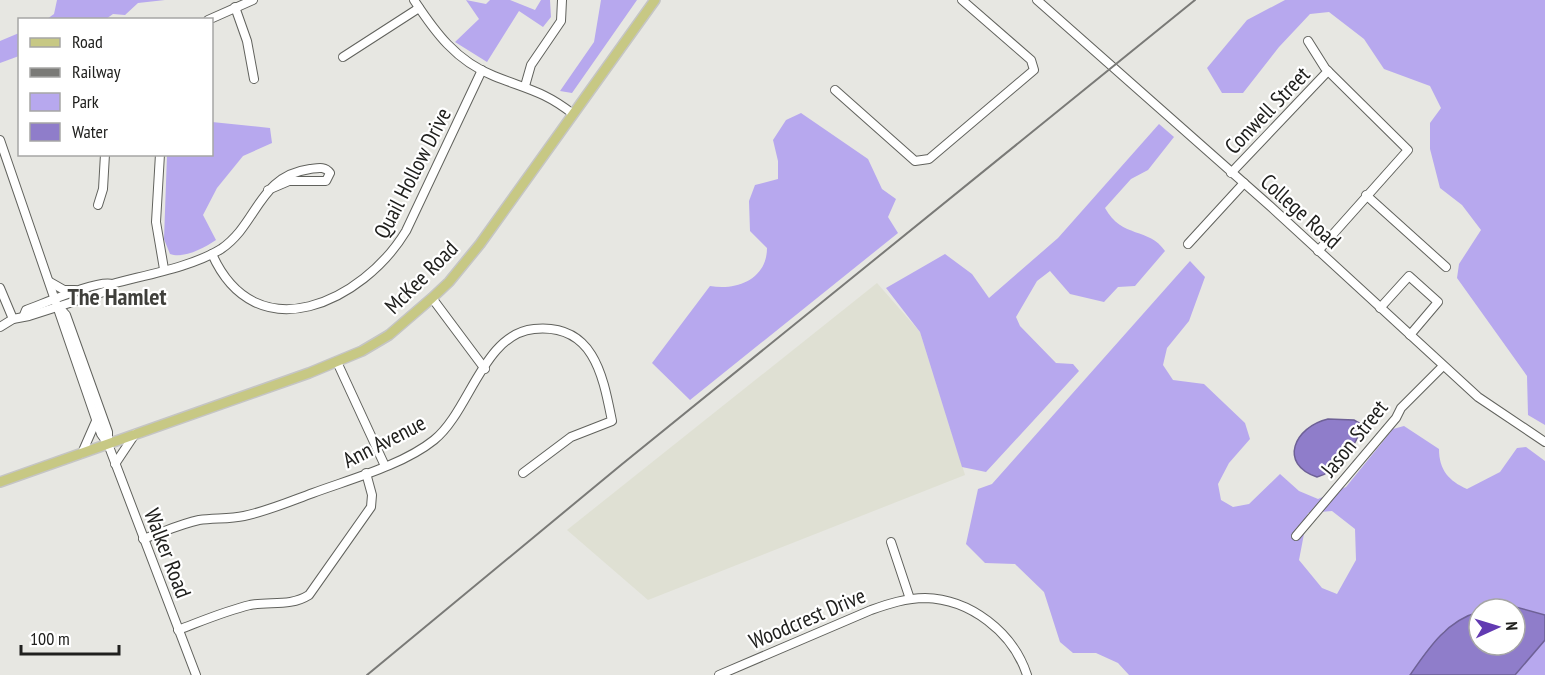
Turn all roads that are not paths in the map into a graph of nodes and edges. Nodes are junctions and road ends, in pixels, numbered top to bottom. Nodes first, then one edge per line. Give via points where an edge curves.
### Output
1 (253, 0) edge
2 (414, 0) edge
3 (562, 0) edge
4 (655, 0) edge
5 (962, 0) edge
6 (1037, 0) edge
7 (235, 7) junction
8 (419, 8) junction
9 (212, 18) edge
10 (1308, 41) dead end
11 (343, 57) dead end
12 (482, 70) junction
13 (1328, 71) junction
14 (254, 80) dead end
15 (525, 86) junction
16 (836, 90) dead end
17 (573, 114) junction
18 (0, 140) edge
19 (105, 156) edge
20 (160, 156) edge
21 (4, 163) edge
22 (1232, 173) junction
23 (1244, 183) junction
24 (268, 190) junction
25 (1366, 195) junction
26 (98, 205) dead end
27 (1188, 244) dead end
28 (1318, 251) junction
29 (212, 254) junction
30 (1446, 267) dead end
31 (164, 269) junction
32 (50, 282) junction
33 (112, 284) junction
34 (0, 288) edge
35 (82, 291) junction
36 (432, 298) junction
37 (57, 303) junction
38 (1380, 308) junction
39 (13, 319) junction
40 (0, 327) edge
41 (1410, 335) junction
42 (337, 362) junction
43 (1443, 366) junction
44 (484, 369) junction
45 (96, 421) junction
46 (135, 434) junction
47 (1544, 442) edge
48 (108, 444) junction
49 (82, 453) junction
50 (115, 464) junction
51 (385, 466) junction
52 (366, 473) junction
53 (523, 473) dead end
54 (0, 482) edge
55 (1296, 536) dead end
56 (143, 539) junction
57 (891, 542) dead end
58 (910, 599) junction
59 (178, 630) junction
60 (196, 675) edge
61 (719, 675) edge
62 (1027, 675) edge

1 - 7 street
2 - 8 street
3 - 15 street via 561,21 531,65
4 - 17 main road, McKee Road
5 - 16 street via 1031,60 1034,70 929,159 915,161
6 - 22 street, College Road
7 - 9 street
7 - 14 street via 247,41
8 - 11 street
8 - 12 street via 448,46
10 - 13 street
12 - 15 street
12 - 29 street, Quail Hollow Drive via 406,231 381,266 358,284 309,305 270,308 233,289
13 - 22 street, Conwell Street
13 - 25 street via 1408,150
15 - 17 street via 547,95
17 - 36 main road, McKee Road via 480,244
18 - 21 street, Walker Road
19 - 26 street
20 - 31 street via 156,222
21 - 32 street, Walker Road
22 - 23 street, College Road
23 - 27 street, Conwell Street
23 - 28 street, College Road
24 - 24 street via 289,181 326,181 330,174 323,168 298,171
24 - 29 street via 236,236
25 - 28 street
25 - 30 street
28 - 38 street, College Road
29 - 31 street
31 - 33 street
32 - 35 street via 64,290
32 - 37 street, Walker Road
33 - 35 street via 107,282
33 - 37 street via 110,290
34 - 39 street
35 - 37 street
36 - 42 main road, McKee Road via 389,335
36 - 44 street
37 - 39 street via 26,310
37 - 45 street, Walker Road
37 - 48 street, Walker Road via 66,315 108,432
38 - 41 street, College Road
38 - 41 street via 1409,276 1438,302
39 - 40 street
41 - 43 street, College Road
42 - 46 main road, McKee Road
42 - 51 street
43 - 47 street, College Road via 1478,397
43 - 55 street, Jason Street via 1401,408
44 - 51 street, Ann Avenue via 440,435
44 - 53 street, Ann Avenue via 503,342 514,334 541,329 564,333 579,341 603,378 612,421 570,437
45 - 48 street, Walker Road
45 - 49 street
46 - 48 main road, McKee Road
46 - 50 street
48 - 49 main road, McKee Road
48 - 50 street, Walker Road
49 - 54 main road, McKee Road
50 - 56 street, Walker Road
51 - 52 street, Ann Avenue
52 - 56 street, Ann Avenue via 255,514 196,521
52 - 59 street via 371,507 309,595 294,602 243,607
56 - 59 street, Walker Road
57 - 58 street
58 - 61 street, Woodcrest Drive via 871,610
58 - 62 street, Woodcrest Drive via 956,603 988,621 1010,642
59 - 60 street, Walker Road

